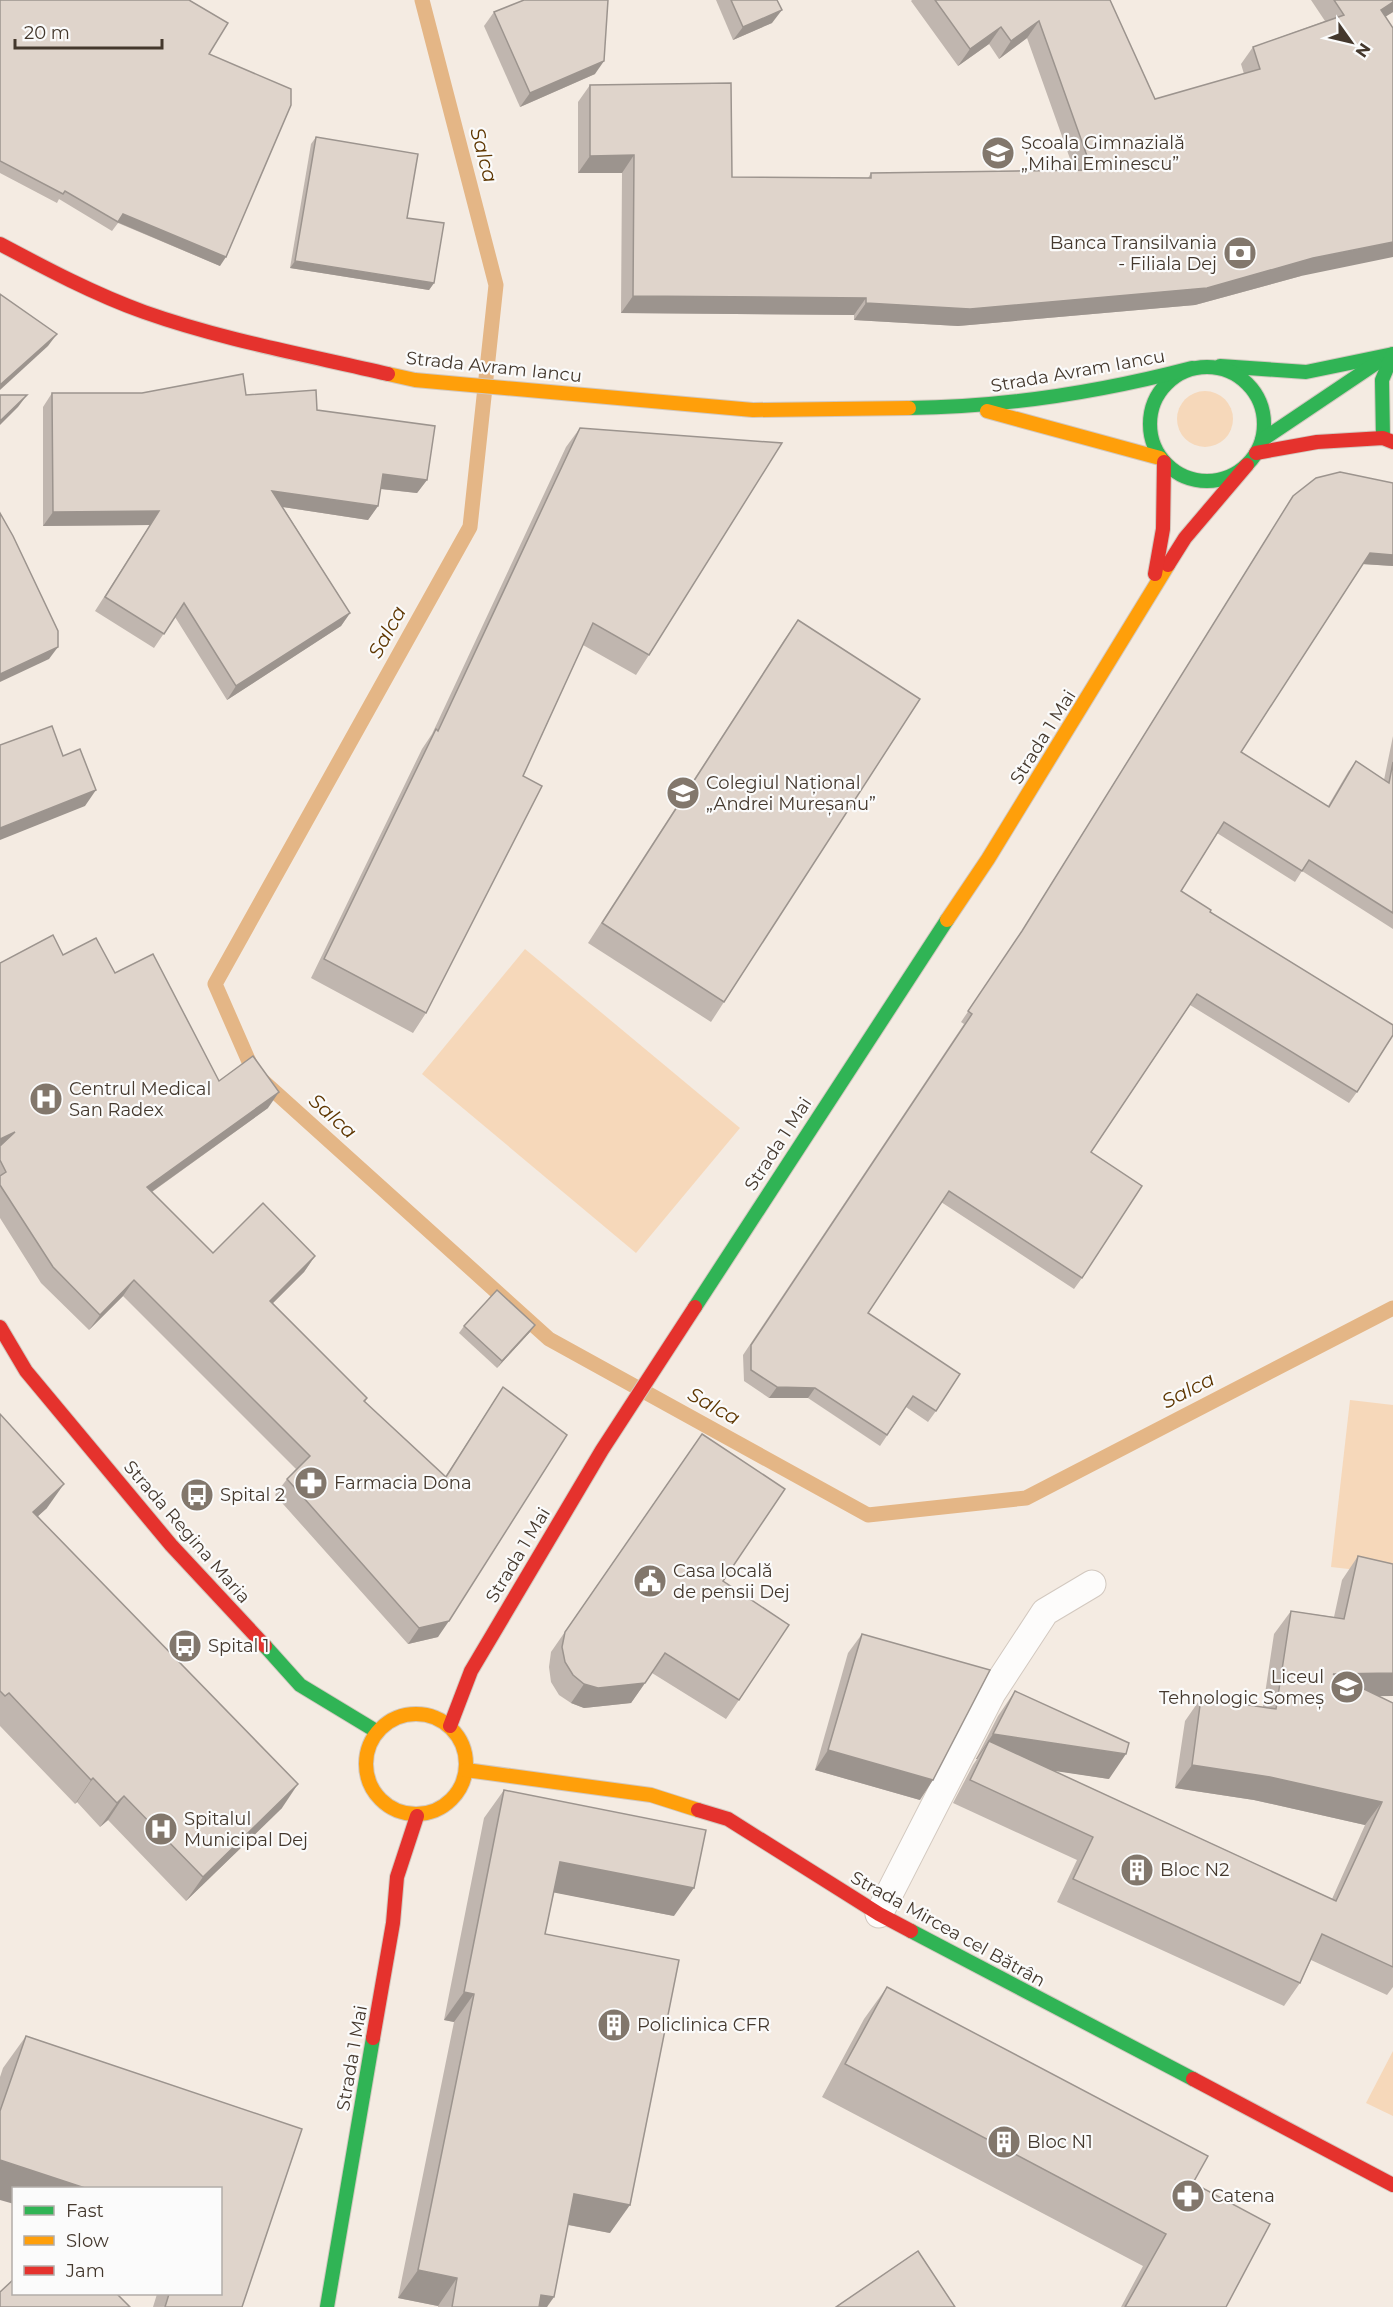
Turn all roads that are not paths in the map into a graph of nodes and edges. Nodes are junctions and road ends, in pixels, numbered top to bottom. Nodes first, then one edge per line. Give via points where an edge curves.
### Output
1 (0, 244) edge
2 (1393, 354) edge
3 (1213, 366) junction
4 (1192, 368) junction
5 (971, 407) junction
6 (1388, 440) edge
7 (1259, 446) junction
8 (1162, 460) junction
9 (1247, 465) junction
10 (1152, 591) junction
11 (0, 1327) edge
12 (1092, 1584) dead end
13 (450, 1726) junction
14 (376, 1731) junction
15 (466, 1770) junction
16 (417, 1816) junction
17 (879, 1914) junction
18 (1393, 2185) edge
19 (327, 2307) edge

1 - 5 main road, Strada Avram Iancu via 64,278 144,312 226,337 415,380 753,410
2 - 3 main road, Strada 1 Mai via 1306,372
2 - 6 main road via 1382,380
2 - 7 main road, Strada 1 Mai
3 - 4 main road, Strada 1 Mai
3 - 7 main road, Strada 1 Mai via 1238,375 1256,393 1264,417
4 - 5 main road, Strada Avram Iancu via 1135,383
4 - 8 main road, Strada 1 Mai via 1170,379 1155,399 1149,426 1152,443
5 - 8 main road, Strada Avram Iancu
6 - 7 main road
7 - 9 main road, Strada 1 Mai
8 - 9 main road, Strada 1 Mai via 1188,478 1206,481 1225,478
8 - 10 main road, Strada 1 Mai via 1162,529
9 - 10 main road, Strada 1 Mai via 1185,538
10 - 13 main road, Strada 1 Mai via 988,859 602,1450 471,1671
11 - 14 main road, Strada Regina Maria via 26,1371 171,1545 300,1685
12 - 17 lane via 1045,1612 992,1693
13 - 14 main road via 426,1714 399,1716
13 - 15 main road via 463,1746
14 - 16 main road via 364,1760 369,1786 390,1809
15 - 16 main road via 459,1791 441,1809
15 - 17 main road, Strada Mircea cel Bătrân via 651,1794 728,1820
16 - 19 main road, Strada 1 Mai via 397,1877 393,1923
17 - 18 main road, Strada Mircea cel Bătrân

